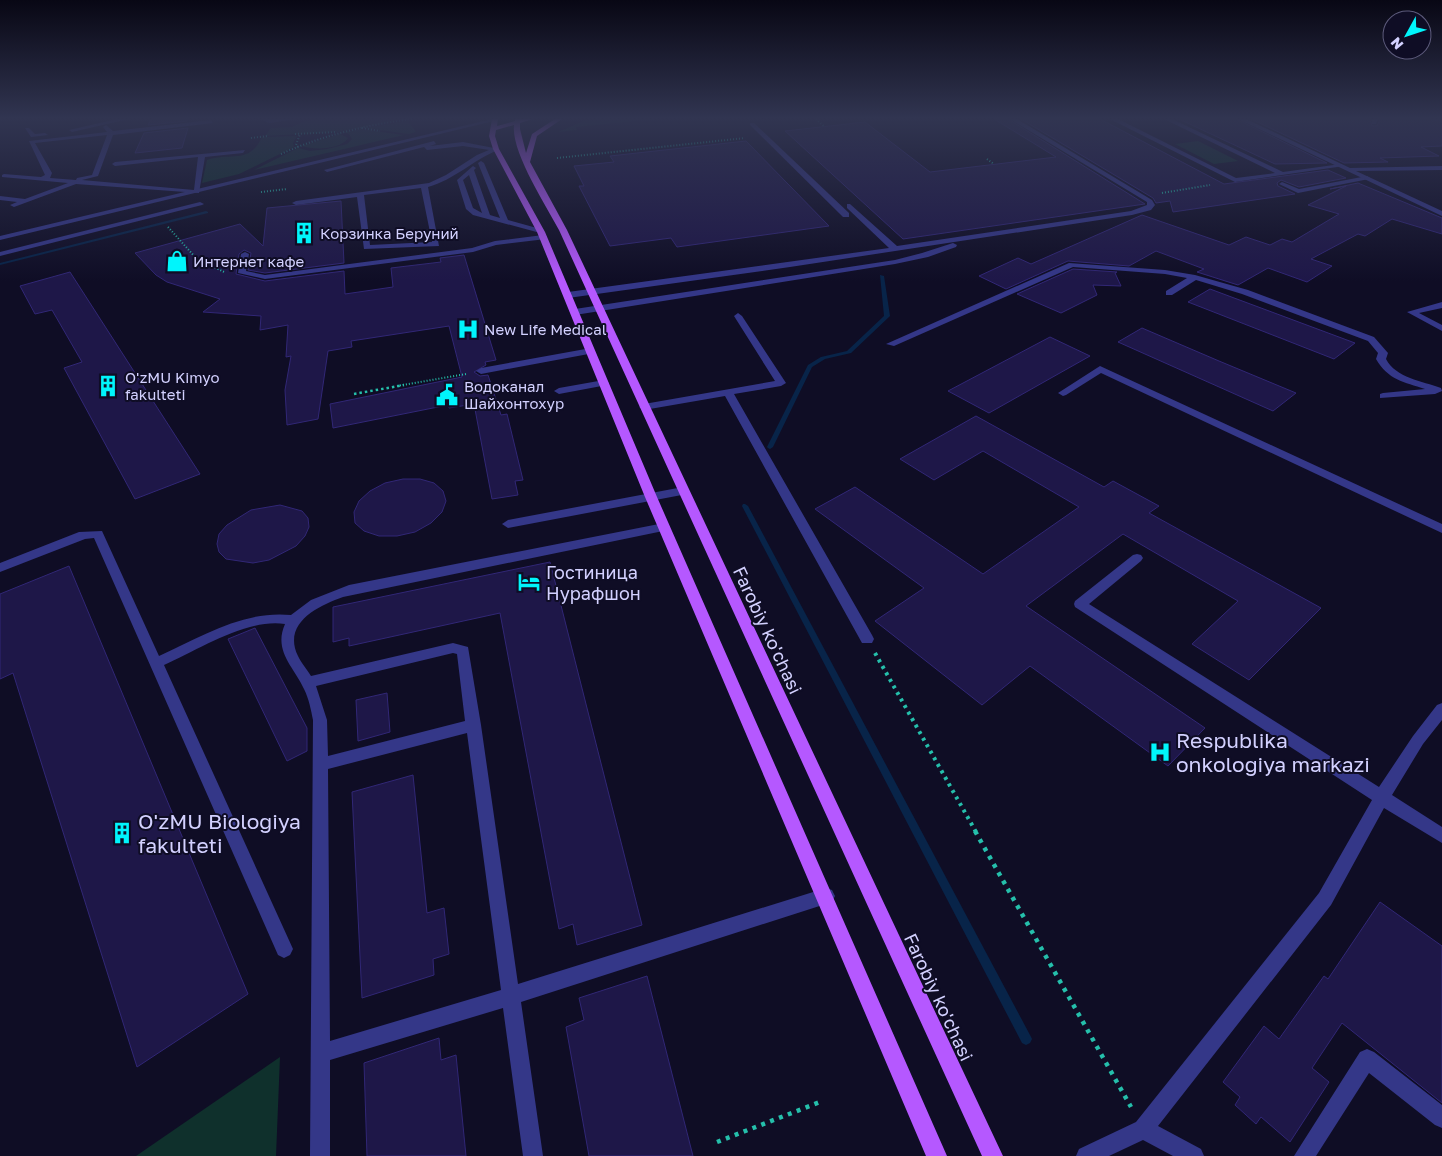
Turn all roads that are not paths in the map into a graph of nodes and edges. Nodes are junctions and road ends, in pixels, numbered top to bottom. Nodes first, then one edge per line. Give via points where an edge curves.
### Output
1 (49, 173) edge
2 (96, 173) edge
3 (200, 173) edge
4 (278, 173) edge
5 (296, 173) edge
6 (453, 173) edge
7 (468, 173) edge
8 (472, 173) edge
9 (485, 173) edge
10 (509, 173) edge
11 (533, 173) edge
12 (802, 173) edge
13 (1103, 173) edge
14 (1221, 173) edge
15 (1281, 173) edge
16 (1356, 173) edge
17 (4, 176) dead end
18 (266, 176) junction
19 (1367, 178) junction
20 (41, 180) junction
21 (62, 182) junction
22 (76, 183) junction
23 (1282, 184) dead end
24 (424, 186) junction
25 (197, 192) junction
26 (360, 195) junction
27 (0, 198) edge
28 (31, 200) junction
29 (296, 203) dead end
30 (200, 204) dead end
31 (14, 205) dead end
32 (850, 206) dead end
33 (1442, 214) edge
34 (846, 215) dead end
35 (487, 216) junction
36 (505, 221) junction
37 (542, 234) junction
38 (0, 238) edge
39 (966, 240) junction
40 (894, 248) junction
41 (0, 254) edge
42 (245, 254) dead end
43 (1195, 277) junction
44 (591, 292) junction
45 (1169, 293) dead end
46 (568, 295) junction
47 (1442, 305) edge
48 (598, 309) junction
49 (575, 312) junction
50 (738, 316) dead end
51 (1442, 328) edge
52 (891, 344) dead end
53 (591, 351) junction
54 (481, 372) road end
55 (604, 383) junction
56 (559, 391) dead end
57 (1440, 391) edge
58 (728, 392) junction
59 (1063, 393) dead end
60 (1382, 396) dead end
61 (644, 407) junction
62 (683, 491) junction
63 (651, 497) junction
64 (508, 524) dead end
65 (664, 527) junction
66 (1442, 529) edge
67 (1137, 558) dead end
68 (0, 568) edge
69 (293, 620) junction
70 (867, 639) road end
71 (156, 663) junction
72 (308, 682) junction
73 (1442, 709) edge
74 (474, 725) junction
75 (322, 764) junction
76 (1382, 797) junction
77 (1442, 836) edge
78 (826, 896) junction
79 (284, 949) dead end
80 (511, 996) junction
81 (321, 1053) junction
82 (1442, 1118) edge
83 (1143, 1129) junction
84 (320, 1156) edge
85 (533, 1156) edge
86 (937, 1156) edge
87 (993, 1156) edge
88 (1086, 1156) edge
89 (1194, 1156) edge
90 (1304, 1156) edge

1 - 20 street
2 - 21 street via 94,177
3 - 25 street
4 - 18 street
5 - 18 street
6 - 24 street
7 - 35 street via 460,180 470,209
8 - 35 street
9 - 36 street
10 - 37 main road
11 - 44 main road, Farobiy ko'chasi
12 - 34 street
13 - 39 street via 1150,201 1151,205 1132,213
14 - 15 street via 1235,180
16 - 19 street
17 - 20 street
18 - 25 street
19 - 23 street via 1298,191
19 - 33 street
20 - 21 street
21 - 22 street
22 - 25 street
22 - 28 street
24 - 26 street
24 - 26 street via 436,244 367,248
25 - 38 street
26 - 29 street
27 - 28 street
28 - 31 street
30 - 41 street
32 - 40 street
35 - 36 street
36 - 37 street
37 - 42 street via 473,250 265,277 242,273
37 - 46 main road
39 - 40 street
39 - 48 street via 937,252 879,264 746,288
40 - 44 street
43 - 45 street
43 - 52 street via 1072,265
43 - 57 street via 1371,339 1383,352 1381,359 1387,370
44 - 46 street
44 - 48 main road, Farobiy ko'chasi
46 - 49 main road
47 - 51 street via 1411,312
48 - 49 street
48 - 61 main road, Farobiy ko'chasi
49 - 53 main road
50 - 58 street via 781,384
53 - 54 street
53 - 55 main road
55 - 56 street
55 - 63 main road
57 - 60 street
58 - 61 street
58 - 70 street
59 - 66 street via 1100,368
61 - 62 main road, Farobiy ko'chasi
62 - 63 street
62 - 87 main road, Farobiy ko'chasi
63 - 64 street
63 - 65 main road
65 - 69 street via 349,590 311,605
65 - 78 main road
67 - 76 street via 1080,604
68 - 71 street via 83,535 98,534
69 - 71 street via 273,618 254,622
69 - 72 street via 288,632 289,651
71 - 79 street
72 - 74 street via 458,648 465,656
72 - 75 street via 320,720
73 - 76 street
74 - 75 street
74 - 80 street
75 - 81 street
76 - 77 street
76 - 83 street via 1325,899
78 - 80 street
78 - 86 main road
80 - 81 street
80 - 85 street
81 - 84 street
82 - 90 street via 1367,1059
83 - 88 street
83 - 89 street

